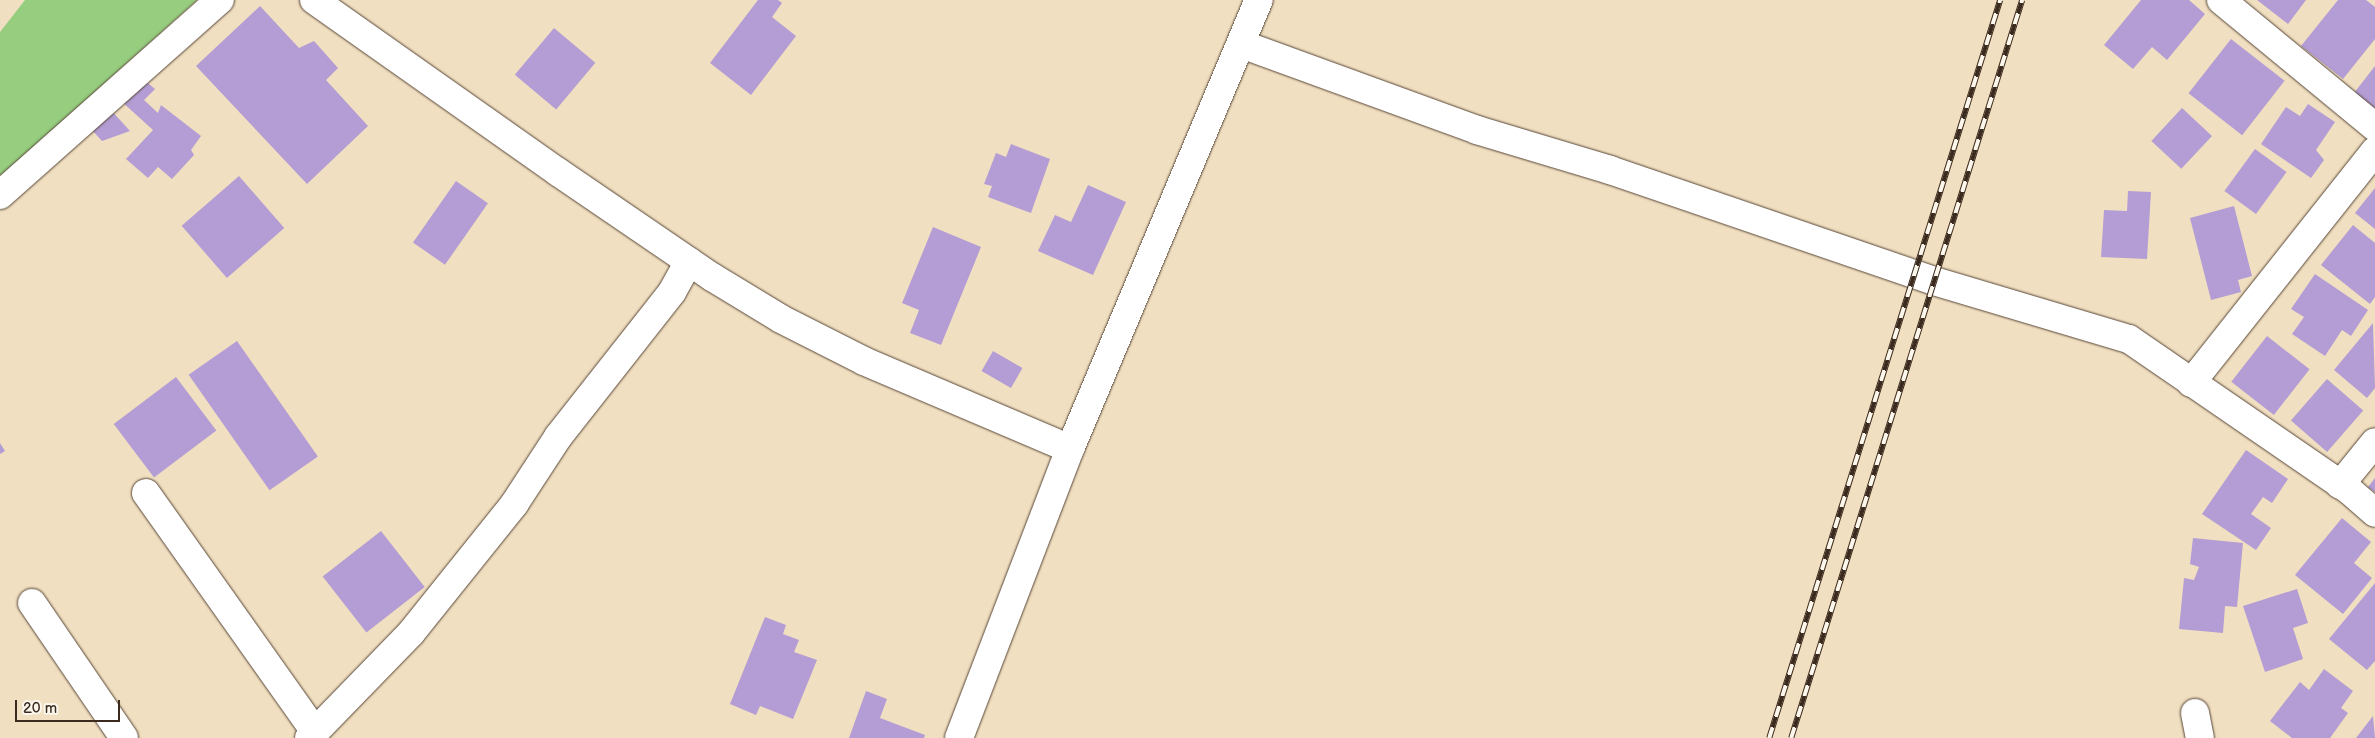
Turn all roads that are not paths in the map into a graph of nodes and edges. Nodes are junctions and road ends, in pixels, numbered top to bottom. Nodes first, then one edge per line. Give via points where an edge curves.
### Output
1 (220, 0) edge
2 (314, 0) edge
3 (1259, 0) edge
4 (2221, 0) edge
5 (1241, 44) junction
6 (2375, 127) edge
7 (2375, 151) edge
8 (0, 195) edge
9 (688, 261) junction
10 (2191, 383) junction
11 (2375, 442) edge
12 (1070, 448) junction
13 (2340, 485) junction
14 (146, 493) dead end
15 (2375, 513) edge
16 (32, 604) dead end
17 (312, 735) edge
18 (124, 738) edge
19 (959, 738) edge

1 - 8 street
2 - 9 street
3 - 5 street
4 - 6 street
5 - 10 street via 1476,130 1610,170 1934,281 2129,339
5 - 12 street
7 - 10 street
9 - 12 street via 781,319 864,361
9 - 17 street via 672,292 558,437 515,503 411,633
10 - 13 street
11 - 13 street
12 - 19 street
13 - 15 street
14 - 17 street
16 - 18 street

